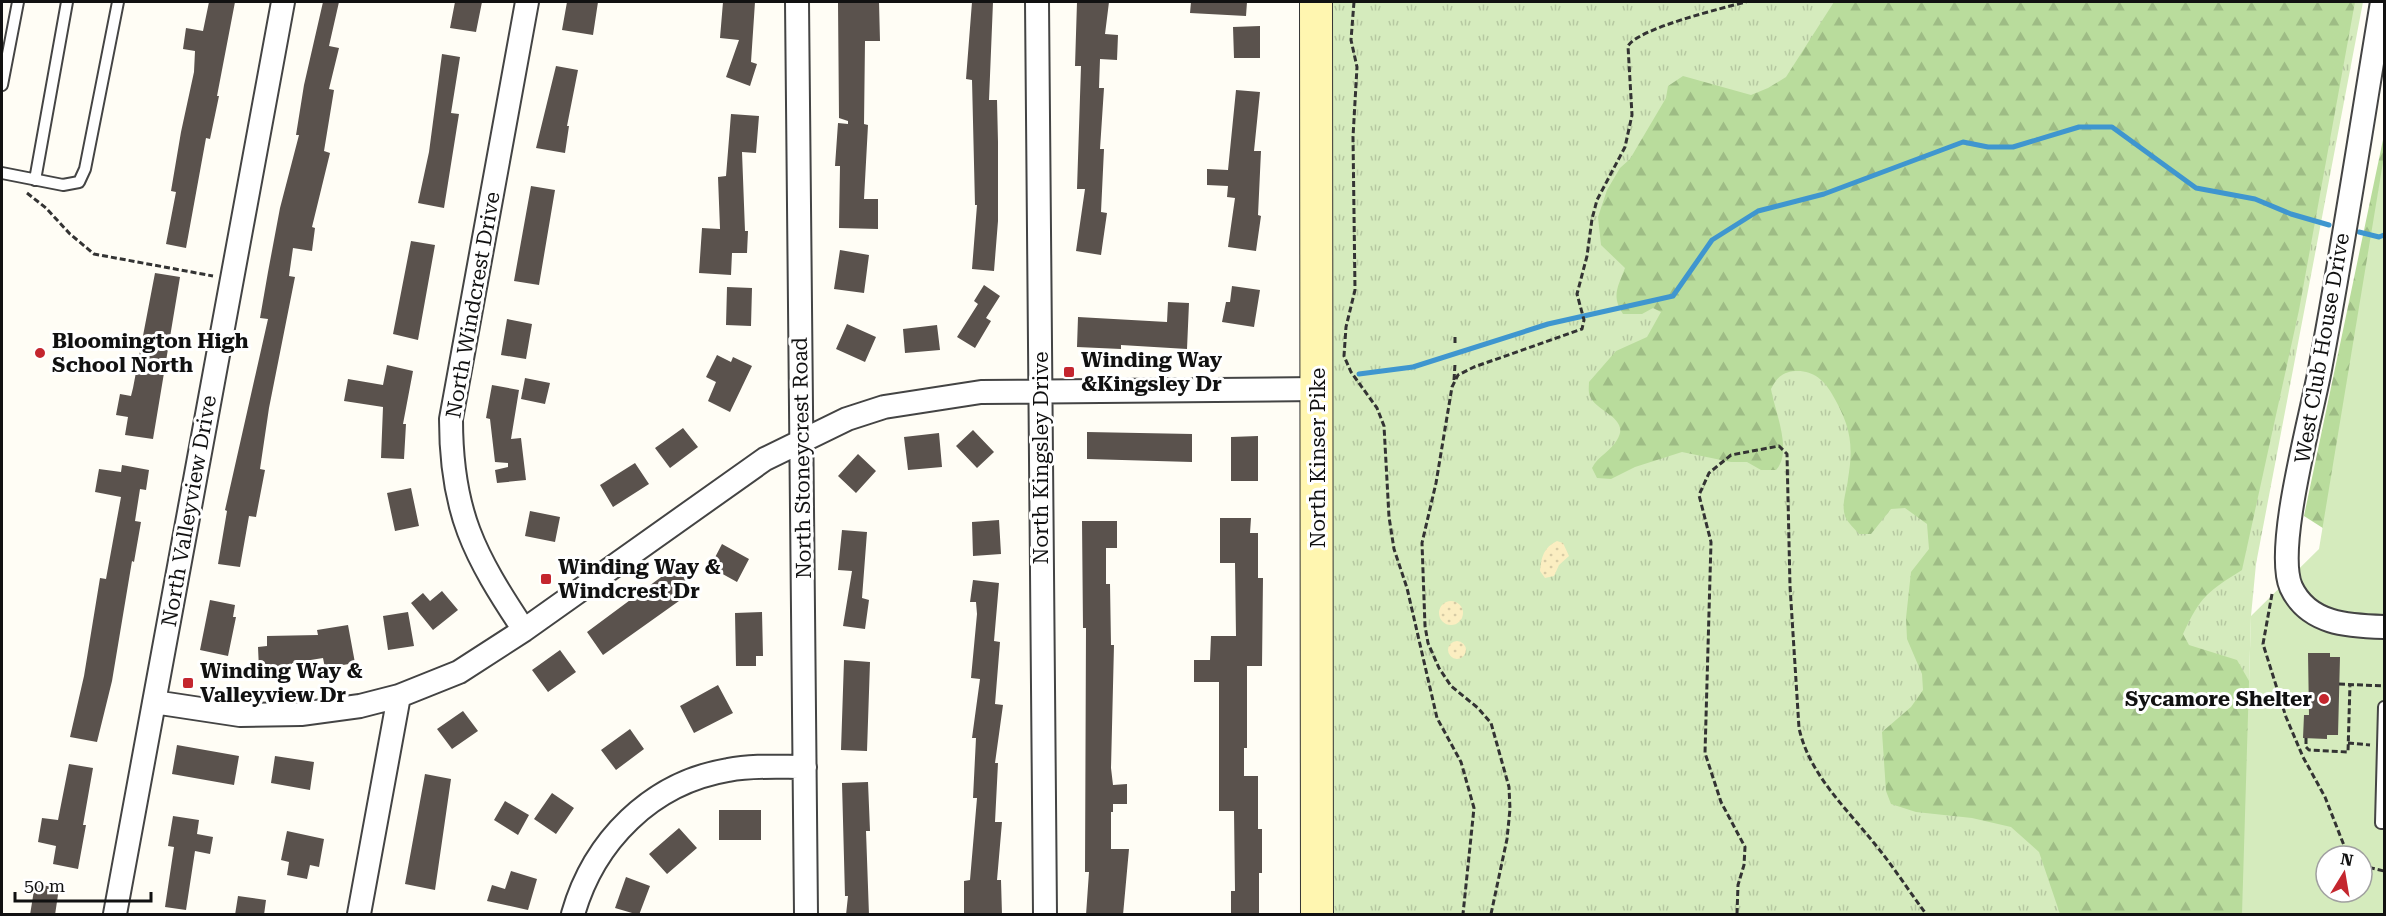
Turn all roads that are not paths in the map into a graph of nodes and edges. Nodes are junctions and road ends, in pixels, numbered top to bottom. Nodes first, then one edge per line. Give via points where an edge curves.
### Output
1 (18, 2) edge
2 (67, 2) edge
3 (118, 2) edge
4 (283, 2) edge
5 (527, 2) edge
6 (797, 2) edge
7 (1037, 2) edge
8 (1317, 2) edge
9 (2382, 2) edge
10 (2, 85) edge
11 (2, 173) edge
12 (35, 180) junction
13 (1318, 389) junction
14 (1041, 392) junction
15 (801, 439) junction
16 (2385, 627) edge
17 (524, 630) junction
18 (399, 696) junction
19 (154, 702) junction
20 (2385, 707) edge
21 (2383, 745) edge
22 (806, 767) junction
23 (2385, 823) edge
24 (115, 915) edge
25 (359, 915) edge
26 (573, 915) edge
27 (807, 915) edge
28 (1045, 915) edge
29 (1317, 915) edge

1 - 10 lane
2 - 12 lane
3 - 12 lane via 82,178 73,186
4 - 19 street, North Valleyview Drive
5 - 17 street, North Windcrest Drive via 456,389 451,448 457,498 471,541 493,584
6 - 15 street, North Stoneycrest Road
7 - 14 street, North Kingsley Drive
8 - 13 street, North Kinser Pike
9 - 16 street, West Club House Drive via 2286,551 2291,586 2303,605 2317,617 2345,625
11 - 12 lane
13 - 14 street
13 - 29 street, North Kinser Pike
14 - 15 street via 981,392 916,400 847,418
14 - 28 street, North Kingsley Drive
15 - 17 street via 736,478
15 - 22 street, North Stoneycrest Road
17 - 18 street via 459,672
18 - 19 street via 349,708 268,716 210,712
18 - 25 street
19 - 24 street, North Valleyview Drive
20 - 21 lane
21 - 23 lane via 2381,823
22 - 26 street via 727,770 666,791 627,821 601,852 587,874
22 - 27 street, North Stoneycrest Road

